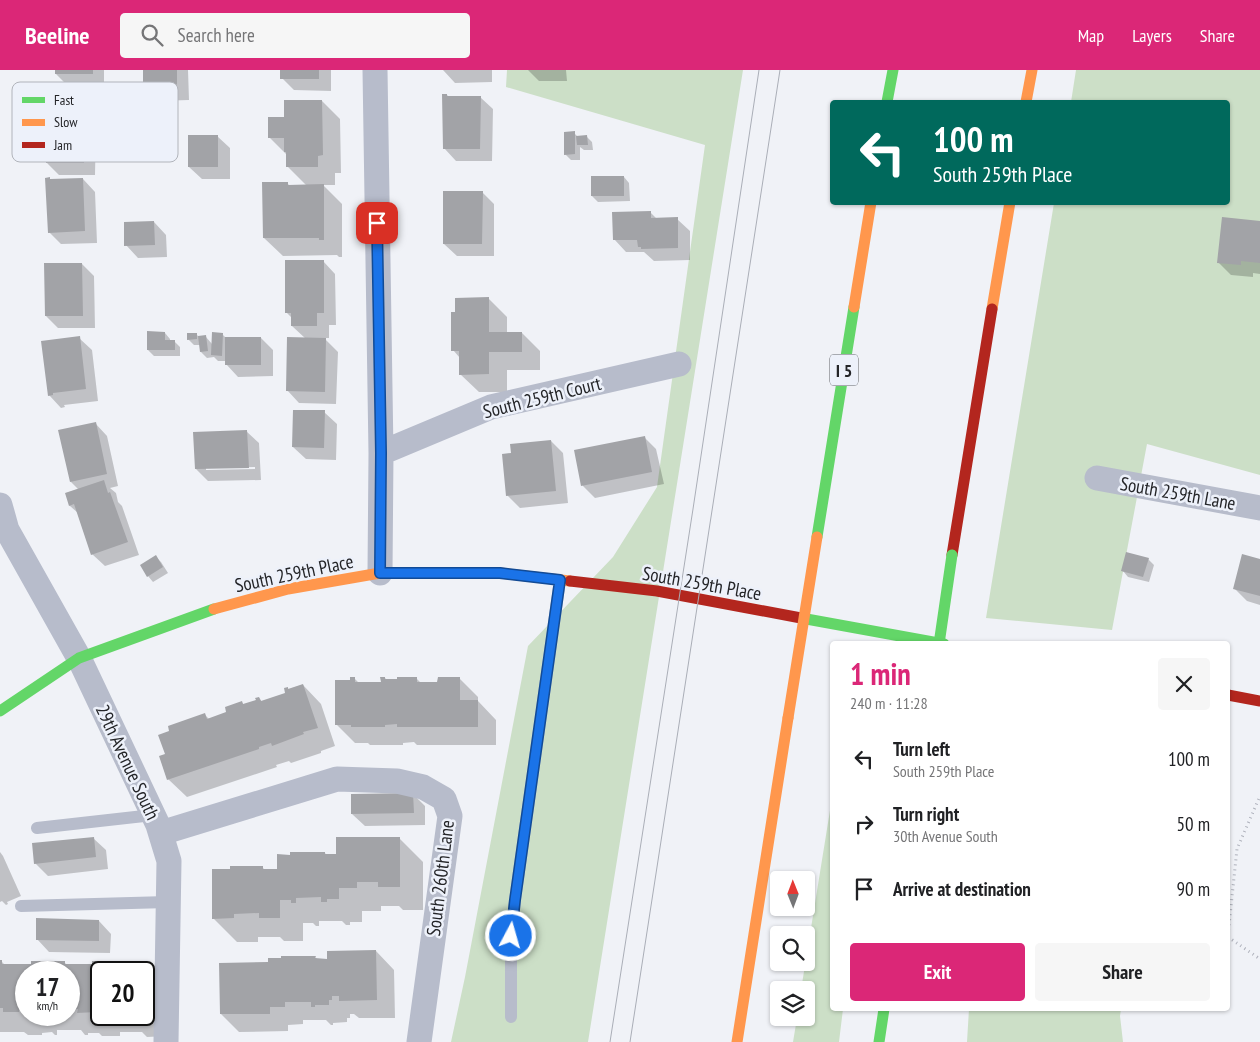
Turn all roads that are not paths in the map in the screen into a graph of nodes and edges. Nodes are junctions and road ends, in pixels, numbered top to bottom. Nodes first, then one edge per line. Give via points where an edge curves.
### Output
1 (375, 70) edge
2 (892, 70) edge
3 (1032, 70) edge
4 (887, 100) edge
5 (1026, 100) edge
6 (871, 205) edge
7 (1010, 205) edge
8 (679, 364) dead end
9 (381, 453) junction
10 (1097, 478) dead end
11 (0, 505) edge
12 (1260, 508) edge
13 (380, 573) junction
14 (560, 580) junction
15 (928, 641) edge
16 (939, 641) edge
17 (79, 658) junction
18 (1230, 695) edge
19 (1260, 701) edge
20 (0, 711) edge
21 (157, 824) junction
22 (37, 828) dead end
23 (168, 902) junction
24 (21, 906) dead end
25 (884, 1011) edge
26 (511, 1017) dead end
27 (166, 1042) edge
28 (419, 1042) edge
29 (737, 1042) edge
30 (879, 1042) edge

1 - 9 street
2 - 4 main road
3 - 5 main road
6 - 29 main road, I 5, bridge
7 - 16 main road, bridge
8 - 9 street, South 259th Court via 491,407
9 - 13 street
10 - 12 street, South 259th Lane
11 - 17 street, 29th Avenue South via 7,530
13 - 14 main road, South 259th Place via 500,573
13 - 17 main road, South 259th Place via 288,589 206,611
14 - 15 main road, South 259th Place via 657,591
14 - 26 lane via 515,900 511,936
17 - 20 main road, South 259th Place
17 - 21 street, 29th Avenue South
18 - 19 main road
21 - 22 lane
21 - 23 street, 29th Avenue South via 169,861
21 - 28 street, South 260th Lane via 337,779 397,781 423,787 444,799 450,816
23 - 24 lane
23 - 27 street, 29th Avenue South
25 - 30 main road

